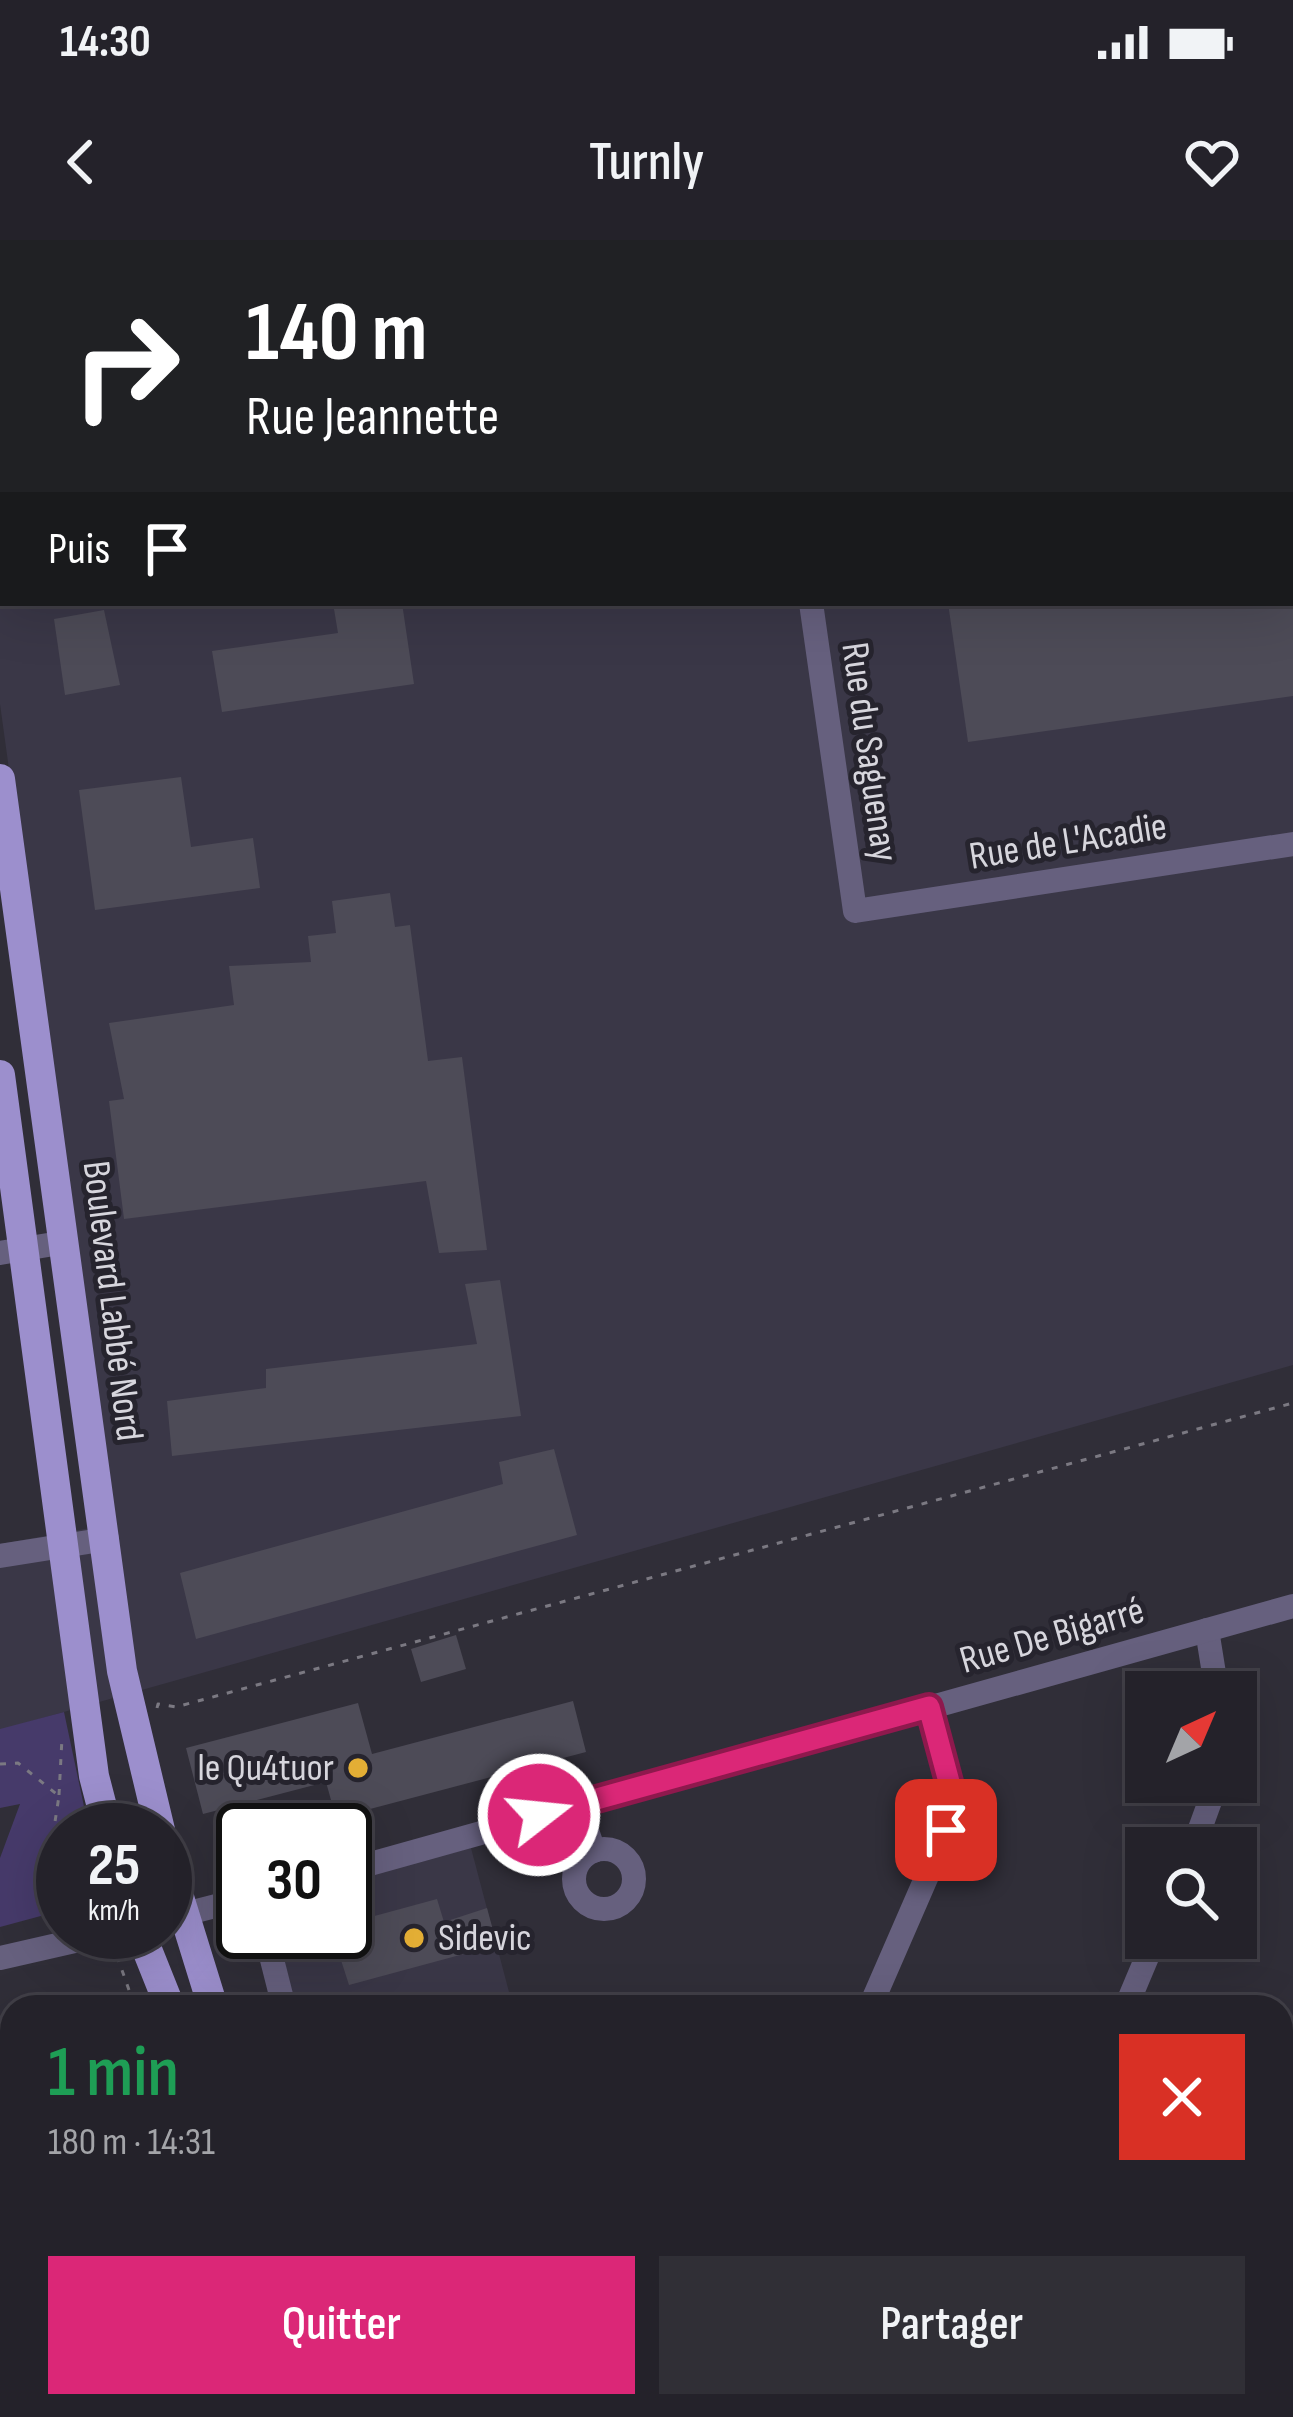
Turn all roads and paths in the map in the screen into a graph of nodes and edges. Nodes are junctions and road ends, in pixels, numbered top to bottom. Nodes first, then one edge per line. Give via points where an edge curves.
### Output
1 (812, 606) edge
2 (0, 778) edge
3 (1293, 844) edge
4 (855, 910) joint
5 (0, 1075) edge
6 (66, 1242) junction
7 (11, 1251) edge
8 (1293, 1402) edge
9 (106, 1539) junction
10 (65, 1546) junction
11 (0, 1556) edge
12 (1293, 1606) edge
13 (1207, 1630) junction
14 (1214, 1671) edge
15 (176, 1707) dead end
16 (929, 1707) junction
17 (0, 1764) edge
18 (58, 1803) edge
19 (101, 1803) edge
20 (154, 1803) edge
21 (578, 1804) junction
22 (594, 1851) dead end
23 (372, 1862) edge
24 (36, 1952) edge
25 (120, 1959) edge
26 (151, 1959) edge
27 (191, 1959) edge
28 (272, 1959) edge
29 (1146, 1959) edge
30 (3, 1961) edge
31 (132, 1995) edge
32 (165, 1995) edge
33 (207, 1995) edge
34 (281, 1995) edge
35 (875, 1995) edge
36 (1131, 1995) edge

1 - 4 street, Rue du Saguenay
2 - 6 main road, Boulevard Labbé Nord
3 - 4 street, Rue de L'Acadie
5 - 7 main road, Boulevard Labbé Nord
6 - 7 street
6 - 9 main road, Boulevard Labbé Nord
7 - 10 main road, Boulevard Labbé Nord
8 - 15 path
9 - 10 street
9 - 20 main road, Boulevard Labbé Nord via 122,1671
10 - 11 street
10 - 19 main road, Boulevard Labbé Nord
12 - 13 street, Rue De Bigarré
13 - 14 street
13 - 16 street, Rue De Bigarré
16 - 21 street, Rue De Bigarré
16 - 35 street via 952,1793 946,1830
17 - 18 path via 18,1763
21 - 22 street
21 - 23 street, Rue De Bigarré
24 - 30 street
25 - 31 path
26 - 32 main road
27 - 33 main road
28 - 34 street
29 - 36 street

